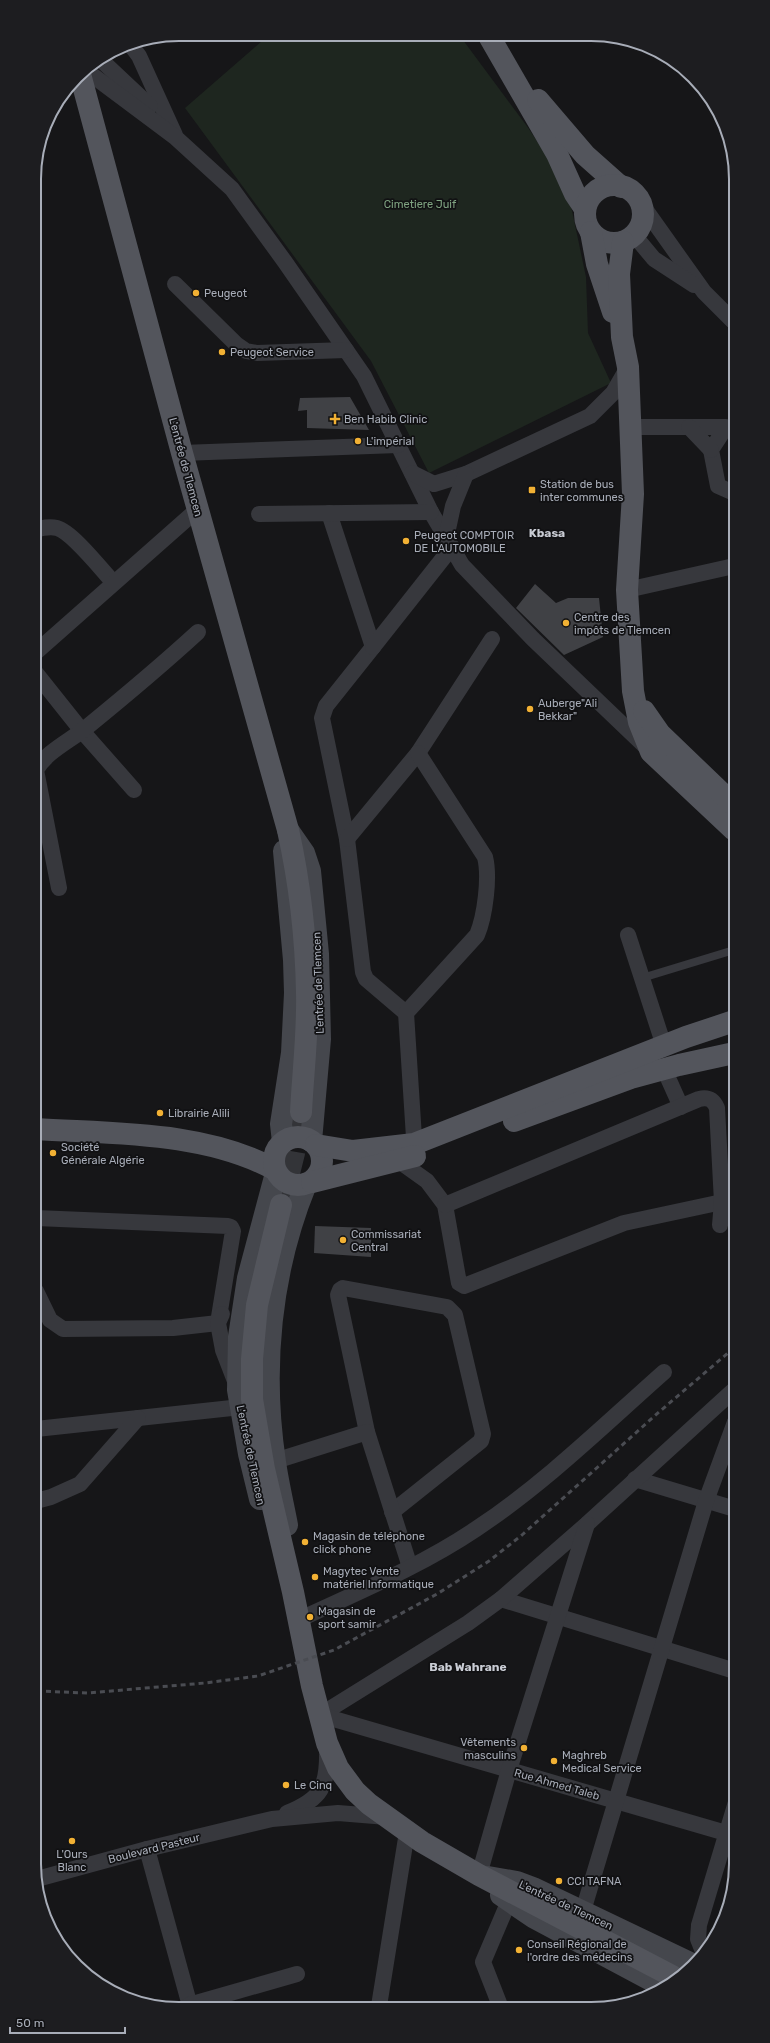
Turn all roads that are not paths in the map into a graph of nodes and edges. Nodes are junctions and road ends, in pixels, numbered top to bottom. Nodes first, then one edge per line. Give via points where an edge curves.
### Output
1 (492, 41) edge
2 (133, 48) edge
3 (104, 63) edge
4 (506, 63) junction
5 (89, 74) edge
6 (82, 80) edge
7 (152, 85) junction
8 (140, 97) junction
9 (176, 137) junction
10 (621, 187) junction
11 (640, 202) junction
12 (586, 209) junction
13 (591, 232) junction
14 (628, 238) junction
15 (175, 284) dead end
16 (704, 292) junction
17 (729, 317) edge
18 (622, 337) junction
19 (346, 350) junction
20 (628, 367) junction
21 (632, 427) junction
22 (689, 427) junction
23 (398, 445) junction
24 (711, 450) junction
25 (182, 453) junction
26 (412, 473) junction
27 (466, 474) junction
28 (729, 491) edge
29 (198, 509) junction
30 (431, 512) junction
31 (330, 513) junction
32 (259, 514) dead end
33 (41, 529) edge
34 (449, 543) junction
35 (729, 567) edge
36 (113, 582) junction
37 (627, 590) junction
38 (198, 632) dead end
39 (492, 639) dead end
40 (373, 647) junction
41 (41, 648) edge
42 (41, 680) edge
43 (633, 691) junction
44 (82, 731) junction
45 (651, 752) junction
46 (418, 753) junction
47 (41, 762) edge
48 (134, 790) dead end
49 (41, 796) edge
50 (729, 800) edge
51 (729, 825) edge
52 (288, 830) junction
53 (347, 839) junction
54 (59, 888) dead end
55 (628, 935) dead end
56 (729, 952) edge
57 (642, 978) junction
58 (406, 1013) junction
59 (729, 1024) edge
60 (729, 1039) edge
61 (729, 1053) edge
62 (668, 1057) junction
63 (681, 1107) junction
64 (301, 1112) tunnel mouth
65 (41, 1129) edge
66 (162, 1138) junction
67 (314, 1143) junction
68 (281, 1144) junction
69 (415, 1151) junction
70 (275, 1171) junction
71 (309, 1183) junction
72 (722, 1202) junction
73 (280, 1204) tunnel mouth
74 (445, 1205) junction
75 (41, 1218) edge
76 (720, 1225) dead end
77 (248, 1278) junction
78 (41, 1301) edge
79 (218, 1323) junction
80 (664, 1372) dead end
81 (729, 1394) edge
82 (239, 1399) junction
83 (138, 1418) junction
84 (41, 1428) edge
85 (367, 1432) junction
86 (729, 1438) edge
87 (275, 1461) junction
88 (635, 1479) junction
89 (41, 1498) edge
90 (706, 1501) junction
91 (729, 1507) edge
92 (392, 1512) junction
93 (588, 1524) junction
94 (410, 1567) junction
95 (293, 1592) junction
96 (500, 1599) junction
97 (557, 1617) junction
98 (299, 1624) junction
99 (661, 1648) junction
100 (729, 1669) edge
101 (320, 1714) junction
102 (327, 1743) junction
103 (509, 1770) junction
104 (617, 1801) junction
105 (388, 1818) junction
106 (272, 1819) junction
107 (729, 1824) edge
108 (407, 1832) junction
109 (726, 1833) junction
110 (147, 1849) junction
111 (479, 1875) junction
112 (42, 1878) edge
113 (509, 1901) junction
114 (583, 1911) junction
115 (701, 1948) edge
116 (688, 1962) edge
117 (298, 1974) dead end
118 (666, 1980) edge
119 (666, 1980) edge
120 (188, 2002) edge
121 (203, 2002) edge
122 (379, 2002) edge
123 (499, 2002) edge

1 - 4 main road
2 - 7 street
3 - 8 street
4 - 10 main road via 585,155
4 - 12 main road via 557,154 575,194
5 - 9 street
6 - 25 main road, L'entrée de Tlemcen
7 - 8 street
7 - 9 street
8 - 9 street
9 - 19 street via 232,189
10 - 11 main road
10 - 12 main road via 611,186 598,190 589,200
11 - 14 main road via 642,219 639,228
11 - 16 street
12 - 13 main road via 587,225
13 - 14 main road via 606,242
13 - 18 main road via 597,264
14 - 16 street
14 - 18 main road via 619,274
15 - 19 street via 246,351 257,353
16 - 17 street
18 - 20 main road
19 - 23 street via 364,376
20 - 21 main road
20 - 27 street via 613,393 590,416
21 - 22 street
21 - 37 main road via 633,494
22 - 24 street
22 - 24 street via 726,427
23 - 25 street
23 - 26 street
24 - 28 street via 718,486
25 - 29 main road, L'entrée de Tlemcen
26 - 27 street via 434,484
26 - 30 street
27 - 34 street via 453,506
29 - 36 street
29 - 52 main road, L'entrée de Tlemcen
30 - 31 street
30 - 34 street
31 - 32 street
31 - 40 street
33 - 36 street via 58,528 68,534
34 - 40 street
34 - 45 street via 462,566
35 - 37 street
36 - 41 street
37 - 43 main road
38 - 44 street
39 - 46 street
40 - 53 street via 326,706 322,718
42 - 44 street
43 - 45 main road via 639,722
43 - 50 main road via 648,719 660,734
44 - 47 street
44 - 48 street
45 - 51 main road
46 - 53 street
46 - 58 street via 485,857 487,867 482,922 477,935
49 - 54 street
52 - 64 main road, L'entrée de Tlemcen via 300,892 305,943 307,1019
52 - 67 main road, L'entrée de Tlemcen via 304,853 310,871 318,954 320,1039
52 - 68 main road, L'entrée de Tlemcen via 284,853 295,993 292,1053 281,1124
53 - 58 street via 363,972 366,979
55 - 57 street
56 - 57 lane
57 - 62 street
58 - 69 street
59 - 62 main road
60 - 62 main road
61 - 62 main road
62 - 63 street
62 - 69 main road
63 - 72 street via 703,1098 712,1100 717,1108
63 - 74 street
65 - 66 main road
66 - 68 main road via 191,1136
66 - 70 main road via 236,1152
67 - 68 main road via 300,1137 288,1139
67 - 69 main road via 353,1151
67 - 71 main road via 322,1160 318,1176
68 - 70 main road via 273,1160
69 - 71 main road
69 - 74 street via 427,1181
70 - 71 main road via 286,1183 300,1186
70 - 77 main road, L'entrée de Tlemcen
71 - 87 main road, L'entrée de Tlemcen via 296,1208 285,1247 276,1284 271,1322 268,1358
72 - 74 street via 624,1223 467,1286 459,1283
72 - 76 street
73 - 95 main road via 262,1277 254,1327 252,1399 264,1469
75 - 79 street via 232,1227
77 - 79 street via 230,1296
77 - 82 main road, L'entrée de Tlemcen via 239,1337
78 - 79 street via 50,1320 63,1329 173,1328
79 - 82 street via 223,1350
80 - 94 street via 548,1475 475,1530
81 - 88 street
82 - 83 street
82 - 95 main road, L'entrée de Tlemcen via 249,1454 273,1550
83 - 84 street
83 - 89 street via 80,1484 51,1497
85 - 87 street
85 - 92 street
85 - 92 street via 338,1295 340,1290 344,1288 452,1310 483,1434 481,1440
86 - 90 street
87 - 95 main road, L'entrée de Tlemcen via 290,1542
88 - 90 street
88 - 93 street
90 - 91 street
90 - 99 street
92 - 94 street
93 - 96 street
93 - 97 street
94 - 98 street
95 - 98 main road, L'entrée de Tlemcen
96 - 97 street
96 - 101 street via 468,1623
97 - 99 street
97 - 103 street
98 - 101 main road, L'entrée de Tlemcen
99 - 100 street
99 - 104 street
101 - 102 main road, L'entrée de Tlemcen
101 - 103 street, Rue Ahmed Taleb
102 - 105 main road, L'entrée de Tlemcen via 338,1768 350,1785
102 - 106 street via 326,1779 317,1796 302,1807
103 - 104 street, Rue Ahmed Taleb
103 - 111 street
104 - 109 street, Rue Ahmed Taleb
104 - 114 street
105 - 106 street via 338,1813
105 - 108 main road, L'entrée de Tlemcen
106 - 110 street, Boulevard Pasteur
107 - 109 street
108 - 111 main road, L'entrée de Tlemcen
108 - 122 street
109 - 115 street via 698,1932
110 - 112 street, Boulevard Pasteur
110 - 120 street
111 - 113 main road, L'entrée de Tlemcen
111 - 114 main road, L'entrée de Tlemcen via 517,1882
111 - 118 main road, L'entrée de Tlemcen
113 - 119 main road, L'entrée de Tlemcen via 533,1917
113 - 123 street via 483,1962
114 - 116 main road, L'entrée de Tlemcen
117 - 121 street

